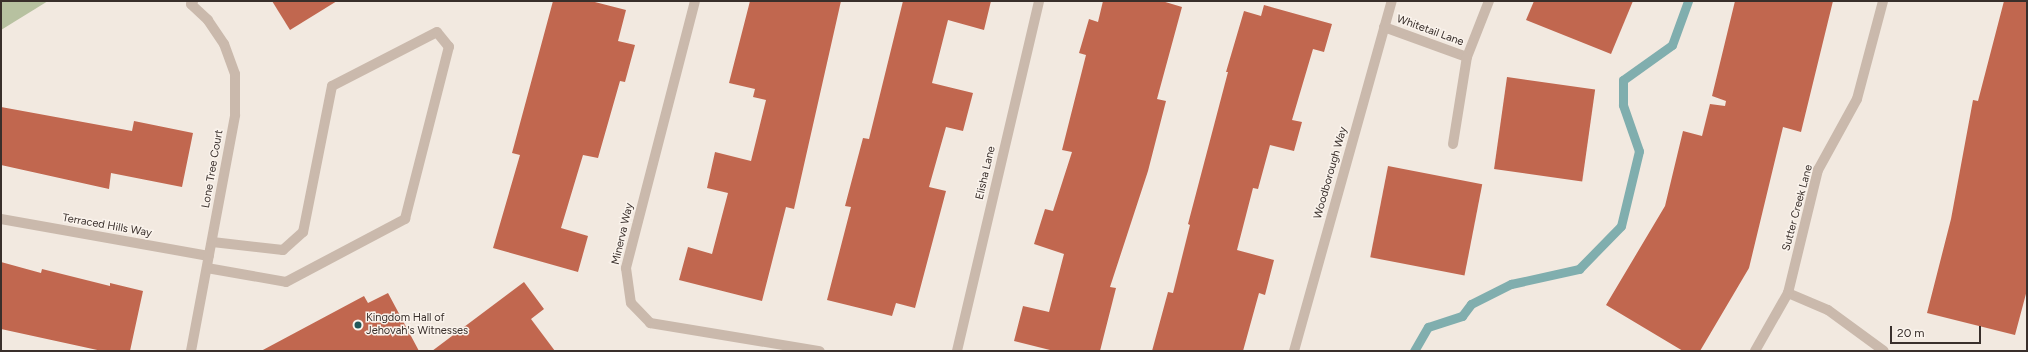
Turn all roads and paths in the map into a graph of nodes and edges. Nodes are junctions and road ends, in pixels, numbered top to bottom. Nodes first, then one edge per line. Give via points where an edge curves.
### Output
1 (695, 1) edge
2 (1039, 1) edge
3 (1392, 1) edge
4 (1489, 1) edge
5 (1883, 1) edge
6 (192, 2) edge
7 (1384, 27) junction
8 (1467, 58) junction
9 (1453, 144) dead end
10 (1, 219) edge
11 (212, 242) junction
12 (209, 256) junction
13 (207, 268) junction
14 (1788, 293) junction
15 (192, 351) edge
16 (820, 351) edge
17 (957, 351) edge
18 (1294, 351) edge
19 (1754, 351) edge
20 (1884, 351) edge

1 - 16 street, Minerva Way via 626,268 631,303 650,323
2 - 17 street, Elisha Lane
3 - 7 street, Woodborough Way
4 - 8 street, Whitetail Lane
5 - 14 street, Sutter Creek Lane via 1857,99 1818,170
6 - 11 street, Lone Tree Court via 224,44 235,74 235,115
7 - 8 street, Whitetail Lane
7 - 18 street, Woodborough Way
8 - 9 street, Whitetail Lane
10 - 12 street, Terraced Hills Way
11 - 12 street, Lone Tree Court
11 - 13 street via 283,250 303,232 332,86 437,32 449,47 405,219 286,282
12 - 13 street, Lone Tree Court
13 - 15 street, Lone Tree Court
14 - 19 street, Sutter Creek Lane
14 - 20 street via 1828,310

